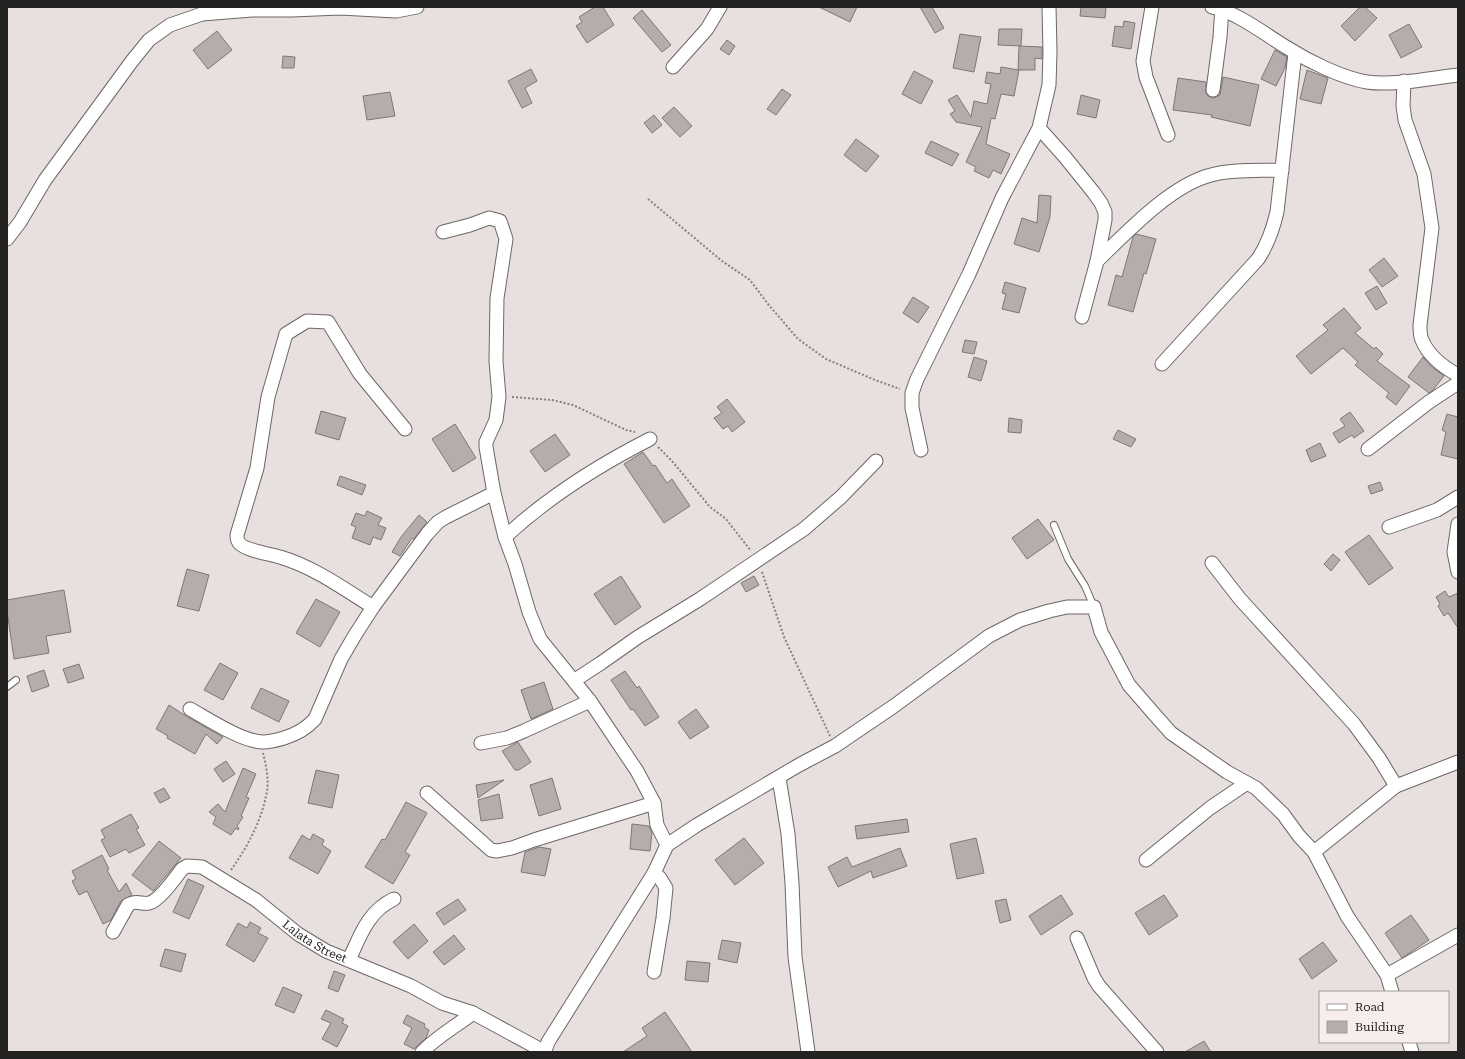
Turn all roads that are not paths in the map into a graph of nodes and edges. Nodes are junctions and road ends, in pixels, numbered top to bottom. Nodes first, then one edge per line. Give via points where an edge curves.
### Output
1 (416, 7) edge
2 (720, 7) edge
3 (1049, 7) edge
4 (1152, 7) edge
5 (1218, 8) edge
6 (1295, 53) junction
7 (673, 67) dead end
8 (1458, 75) edge
9 (1404, 81) junction
10 (1213, 90) dead end
11 (1039, 128) junction
12 (1168, 135) dead end
13 (1282, 170) junction
14 (443, 232) dead end
15 (7, 239) edge
16 (1097, 261) junction
17 (1082, 317) dead end
18 (1162, 364) dead end
19 (1458, 375) edge
20 (1458, 383) edge
21 (405, 429) dead end
22 (650, 439) dead end
23 (1368, 449) dead end
24 (921, 450) dead end
25 (876, 461) dead end
26 (494, 493) junction
27 (1458, 497) edge
28 (1458, 524) edge
29 (1054, 525) dead end
30 (1389, 527) dead end
31 (505, 537) junction
32 (1212, 563) dead end
33 (1458, 572) edge
34 (373, 607) junction
35 (1094, 607) junction
36 (16, 680) dead end
37 (574, 680) junction
38 (7, 687) edge
39 (590, 700) junction
40 (190, 709) dead end
41 (481, 743) dead end
42 (1458, 762) edge
43 (779, 778) junction
44 (1247, 783) junction
45 (1396, 786) junction
46 (427, 793) dead end
47 (654, 803) junction
48 (667, 845) junction
49 (1314, 852) junction
50 (1146, 860) dead end
51 (654, 873) junction
52 (394, 899) dead end
53 (113, 932) dead end
54 (1458, 935) edge
55 (1077, 938) dead end
56 (348, 960) junction
57 (654, 972) dead end
58 (1387, 975) junction
59 (1392, 991) edge
60 (473, 1013) junction
61 (422, 1052) edge
62 (545, 1052) edge
63 (808, 1052) edge
64 (1157, 1052) edge

1 - 15 street via 396,11 340,8 252,10 202,14 170,25 149,40 132,61 44,180
2 - 7 street via 707,29
3 - 11 street via 1049,85
4 - 12 street via 1143,61 1146,77
5 - 6 street
5 - 10 street via 1220,36
6 - 9 street via 1344,76 1368,82
6 - 13 street
8 - 9 street
9 - 19 street via 1405,120 1424,174 1432,228 1420,324 1421,339 1439,363
11 - 16 street via 1094,192 1105,212
11 - 24 street via 1002,198 969,274 917,379 912,393 912,408
13 - 16 street via 1225,172 1192,182 1158,205
13 - 18 street via 1277,212 1265,248 1258,259
14 - 26 street via 470,226 489,218 500,221 506,239 497,298 496,361 499,397 496,420 486,442
16 - 17 street
20 - 23 street
21 - 34 street via 360,374 328,322 307,321 286,334 268,397 257,468 237,535 238,541 252,550 283,558 314,572
22 - 31 street via 570,484
25 - 37 street via 841,497 804,529
26 - 31 street
26 - 34 street via 438,522
27 - 30 street via 1437,510
28 - 33 street via 1454,552
29 - 35 lane via 1068,559 1085,586
31 - 37 street via 540,639
32 - 45 street via 1240,600 1354,724
34 - 40 street via 342,659 316,719 309,726 288,737 261,742 248,740
35 - 43 street via 1067,607 1027,618 989,636 835,746
35 - 44 street via 1101,632 1134,691 1171,733
36 - 38 lane
37 - 39 street
39 - 41 street via 507,738
39 - 47 street via 637,771
42 - 45 street
43 - 48 street
43 - 63 street via 788,834 795,957
44 - 49 street via 1256,788 1283,814
44 - 50 street via 1210,808
45 - 49 street
46 - 47 street via 491,850 497,852
47 - 48 street via 657,825
48 - 51 street
49 - 58 street via 1347,916
51 - 57 street via 666,888
51 - 62 street via 548,1042
52 - 56 street via 376,910
53 - 56 street, Lalata Street via 128,905 138,901 151,903 187,866 202,868 223,880 256,900 298,934 326,952
54 - 58 street
55 - 64 street via 1098,986
56 - 60 street, Lalata Street via 411,986 442,1003
58 - 59 street
60 - 61 street via 445,1031
60 - 62 street, Lalata Street

